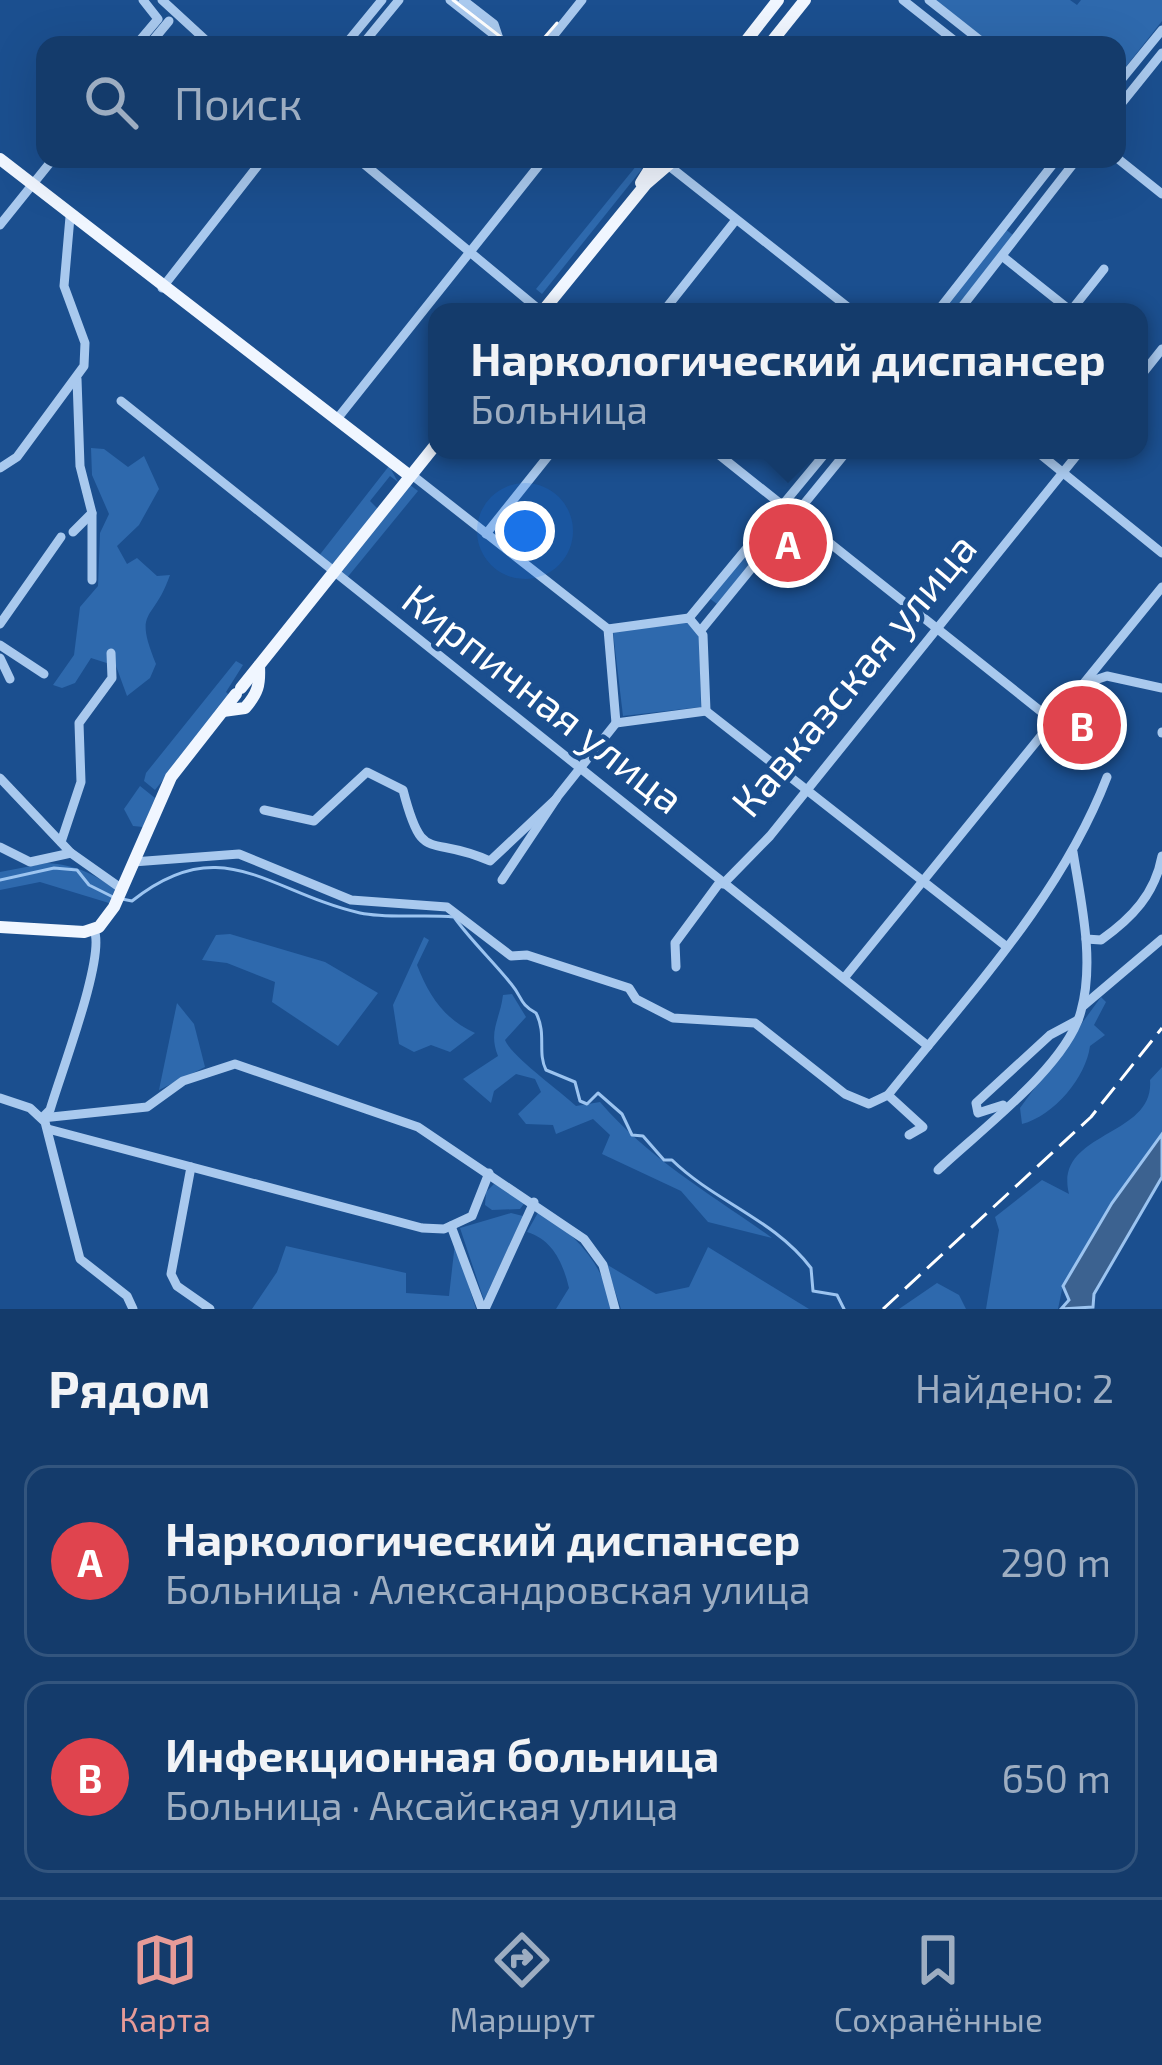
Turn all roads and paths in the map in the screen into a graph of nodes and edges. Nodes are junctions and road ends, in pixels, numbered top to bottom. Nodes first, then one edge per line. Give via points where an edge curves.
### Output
1 (143, 0) edge
2 (162, 0) edge
3 (185, 0) edge
4 (382, 0) edge
5 (399, 0) edge
6 (450, 0) edge
7 (463, 0) edge
8 (582, 0) edge
9 (778, 0) edge
10 (805, 0) edge
11 (903, 0) edge
12 (929, 0) edge
13 (174, 16) junction
14 (757, 27) junction
15 (1162, 30) edge
16 (144, 36) edge
17 (157, 36) edge
18 (200, 36) edge
19 (353, 36) edge
20 (369, 36) edge
21 (495, 36) edge
22 (500, 36) edge
23 (553, 36) edge
24 (750, 36) edge
25 (765, 36) edge
26 (776, 36) edge
27 (949, 36) edge
28 (975, 36) edge
29 (1162, 53) edge
30 (1126, 74) edge
31 (1126, 98) edge
32 (0, 159) edge
33 (1126, 165) edge
34 (46, 168) edge
35 (256, 168) edge
36 (369, 168) edge
37 (537, 168) edge
38 (658, 168) edge
39 (673, 168) edge
40 (1050, 168) edge
41 (1070, 168) edge
42 (34, 183) junction
43 (1162, 194) edge
44 (70, 217) junction
45 (735, 221) junction
46 (0, 225) edge
47 (471, 252) junction
48 (1002, 256) junction
49 (1104, 269) dead end
50 (162, 288) junction
51 (430, 303) edge
52 (531, 303) edge
53 (549, 303) edge
54 (670, 303) edge
55 (842, 303) edge
56 (944, 303) edge
57 (965, 303) edge
58 (1060, 303) edge
59 (1078, 303) edge
60 (428, 306) edge
61 (78, 382) junction
62 (121, 401) dead end
63 (337, 419) junction
64 (428, 456) edge
65 (546, 459) edge
66 (724, 459) edge
67 (821, 459) edge
68 (841, 459) edge
69 (1047, 459) edge
70 (1074, 459) edge
71 (0, 468) edge
72 (1064, 472) junction
73 (410, 476) junction
74 (783, 507) junction
75 (92, 513) junction
76 (794, 516) junction
77 (73, 532) dead end
78 (486, 534) junction
79 (61, 538) dead end
80 (1162, 553) edge
81 (333, 575) junction
82 (92, 580) dead end
83 (1162, 586) edge
84 (689, 618) junction
85 (0, 624) edge
86 (938, 628) junction
87 (608, 629) junction
88 (702, 629) junction
89 (0, 645) edge
90 (111, 653) dead end
91 (0, 658) edge
92 (259, 666) junction
93 (44, 674) dead end
94 (10, 679) dead end
95 (1081, 686) junction
96 (1162, 688) edge
97 (706, 711) junction
98 (222, 712) junction
99 (1053, 721) junction
100 (616, 723) junction
101 (579, 770) junction
102 (1107, 777) dead end
103 (0, 778) edge
104 (806, 787) junction
105 (556, 799) junction
106 (264, 811) dead end
107 (61, 842) junction
108 (0, 847) edge
109 (1073, 852) junction
110 (71, 853) junction
111 (1162, 856) edge
112 (134, 862) junction
113 (1055, 878) junction
114 (1077, 879) junction
115 (502, 880) dead end
116 (924, 880) junction
117 (722, 883) junction
118 (122, 889) junction
119 (0, 927) edge
120 (94, 930) junction
121 (1086, 938) junction
122 (1162, 939) edge
123 (1007, 947) junction
124 (676, 967) dead end
125 (845, 977) junction
126 (1083, 1006) junction
127 (1078, 1020) junction
128 (928, 1046) junction
129 (888, 1095) junction
130 (0, 1098) edge
131 (1009, 1104) junction
132 (45, 1123) junction
133 (908, 1135) dead end
134 (191, 1167) junction
135 (938, 1170) dead end
136 (489, 1173) junction
137 (534, 1202) junction
138 (451, 1226) junction
139 (133, 1309) edge
140 (210, 1309) edge
141 (483, 1309) edge
142 (615, 1309) edge

1 - 16 street via 158,19
2 - 13 street
3 - 13 street
4 - 19 street
5 - 20 street
6 - 21 street
7 - 22 street
8 - 23 street
9 - 14 main road
10 - 26 main road
11 - 27 street
12 - 28 street
13 - 17 street
13 - 18 street
14 - 24 main road
14 - 25 main road
15 - 30 street
29 - 31 street
32 - 42 main road
33 - 43 street
34 - 42 street
35 - 50 street
36 - 47 street
37 - 47 street
38 - 53 main road
39 - 45 street
40 - 56 street
41 - 48 street
42 - 44 main road
42 - 46 street
44 - 50 main road
44 - 61 street via 64,286 85,343
45 - 54 street
45 - 55 street
47 - 51 street
47 - 52 street
48 - 57 street
48 - 58 street
49 - 59 street
50 - 63 main road
60 - 63 street
61 - 71 street
61 - 75 street via 80,466
62 - 81 street, Кирпичная улица
63 - 73 main road
64 - 73 main road
65 - 78 street
66 - 74 street
67 - 74 street
68 - 76 street
69 - 72 street
70 - 72 street, Кавказская улица
72 - 80 street
72 - 86 street, Кавказская улица
73 - 78 street
73 - 81 main road
74 - 76 street
74 - 84 street
75 - 77 street
75 - 82 street
76 - 86 street
76 - 88 street
78 - 87 street
79 - 85 street
81 - 92 main road
81 - 101 street, Кирпичная улица
83 - 95 street
84 - 87 street
84 - 88 street
86 - 99 street
86 - 104 street, Кавказская улица
87 - 100 street
88 - 97 street
89 - 93 street
90 - 107 street via 112,678 79,723 81,782
91 - 94 street
92 - 98 main road
92 - 98 main road via 254,697 245,708
95 - 96 street via 1107,676
95 - 99 street
97 - 100 street
97 - 104 street
98 - 112 main road via 171,777
99 - 116 street
100 - 101 street
101 - 105 street
101 - 117 street, Кирпичная улица
102 - 109 street
103 - 107 street
104 - 116 street
104 - 117 street, Кавказская улица
105 - 106 street via 490,861 459,845 436,848 410,827 403,790 367,772 314,820
105 - 115 street
107 - 110 street
108 - 110 street via 30,862
109 - 113 street
109 - 114 street
110 - 118 street
111 - 121 street via 1153,888 1127,921 1101,940
112 - 118 main road
112 - 129 street via 239,854 351,900 447,907 511,956 622,985 673,1018 755,1023 845,1094 878,1103
113 - 114 street
113 - 123 street
114 - 121 street
116 - 123 street
116 - 125 street
117 - 124 street, Кавказская улица via 675,943
117 - 125 street, Кирпичная улица
118 - 120 main road
119 - 120 main road
120 - 132 street via 94,966
121 - 126 street
122 - 126 street
123 - 128 street
125 - 128 street, Кирпичная улица
126 - 127 street
127 - 131 street
127 - 131 street via 1050,1035 976,1103 978,1113
128 - 129 street
129 - 133 street via 923,1127
130 - 132 street
131 - 135 street
132 - 134 street
132 - 136 street via 147,1107 183,1081 236,1064 418,1126
132 - 139 street via 80,1259
134 - 138 street via 422,1228
134 - 140 street via 171,1274
136 - 137 street
136 - 138 street via 472,1216
137 - 141 street
137 - 142 street via 584,1239 603,1265
138 - 141 street

